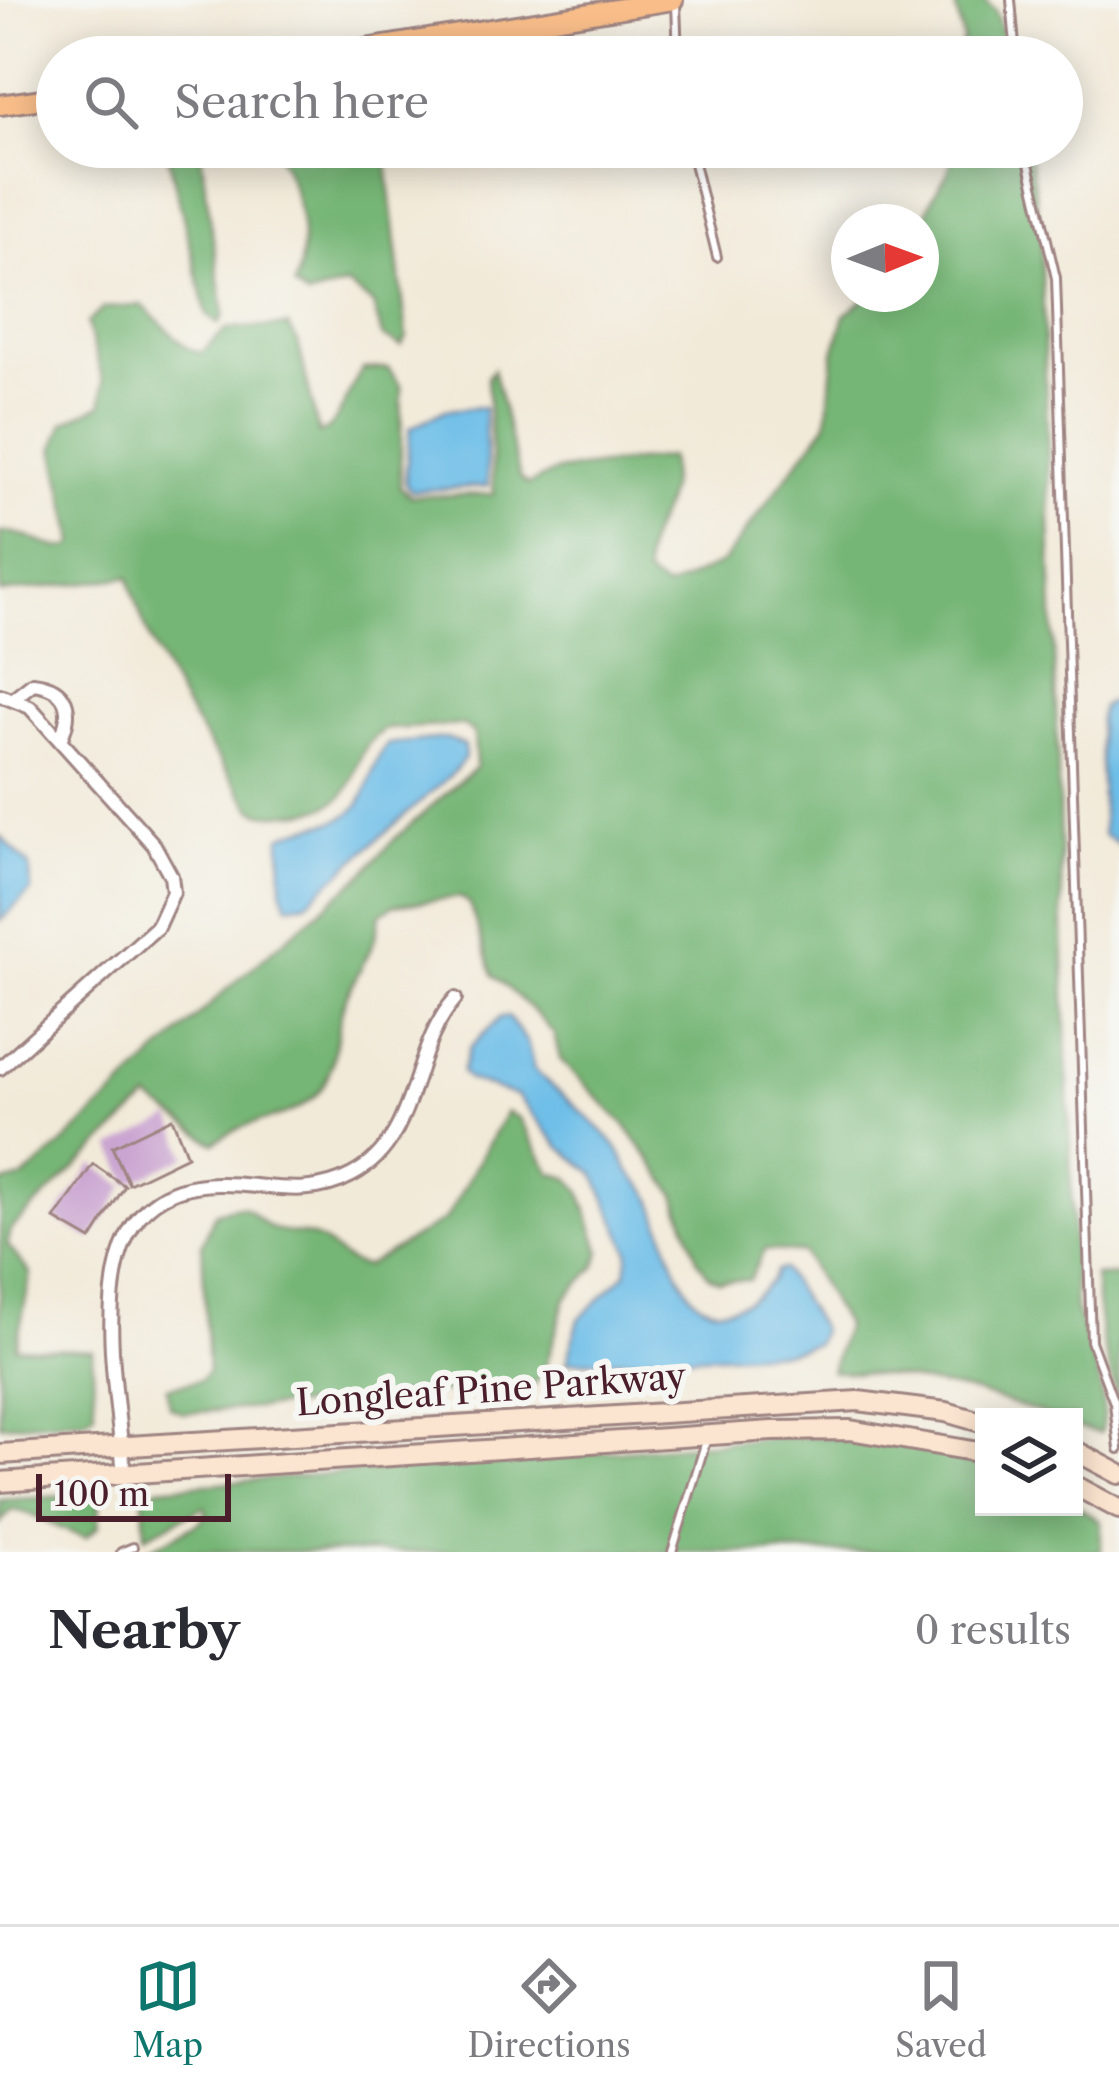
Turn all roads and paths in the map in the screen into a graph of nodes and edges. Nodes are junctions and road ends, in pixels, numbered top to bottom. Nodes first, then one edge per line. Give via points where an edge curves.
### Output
1 (674, 0) edge
2 (1011, 0) edge
3 (594, 6) edge
4 (568, 8) edge
5 (423, 36) edge
6 (677, 36) edge
7 (1014, 36) edge
8 (36, 100) edge
9 (0, 105) edge
10 (695, 168) edge
11 (1030, 168) edge
12 (717, 257) dead end
13 (7, 696) edge
14 (61, 740) junction
15 (455, 999) dead end
16 (0, 1068) edge
17 (756, 1405) junction
18 (975, 1420) edge
19 (758, 1432) junction
20 (708, 1436) junction
21 (122, 1446) junction
22 (1119, 1449) edge
23 (975, 1451) edge
24 (0, 1454) edge
25 (1083, 1455) edge
26 (1119, 1474) edge
27 (124, 1477) junction
28 (0, 1482) edge
29 (1083, 1490) edge
30 (1119, 1509) edge
31 (133, 1546) dead end
32 (121, 1552) edge
33 (671, 1552) edge

1 - 3 main road
1 - 6 lane
2 - 7 lane
3 - 4 main road
4 - 5 main road
8 - 9 main road
10 - 12 lane
11 - 22 lane via 1056,278 1091,1341 1114,1403
13 - 14 street via 30,706
13 - 14 street via 33,683 51,685 69,713
14 - 16 street via 163,856 173,892 157,927
15 - 21 street via 433,1024 408,1109 386,1148 354,1174 290,1192 191,1185 166,1192 125,1232 113,1302
17 - 18 main road, Longleaf Pine Parkway via 858,1401
17 - 19 main road
17 - 21 main road, Longleaf Pine Parkway
19 - 20 main road, Longleaf Pine Parkway
19 - 23 main road, Longleaf Pine Parkway via 866,1431
20 - 27 main road, Longleaf Pine Parkway
20 - 33 lane
21 - 24 main road, Longleaf Pine Parkway
21 - 27 street
25 - 26 main road
27 - 28 main road, Longleaf Pine Parkway
29 - 30 main road
31 - 32 lane

